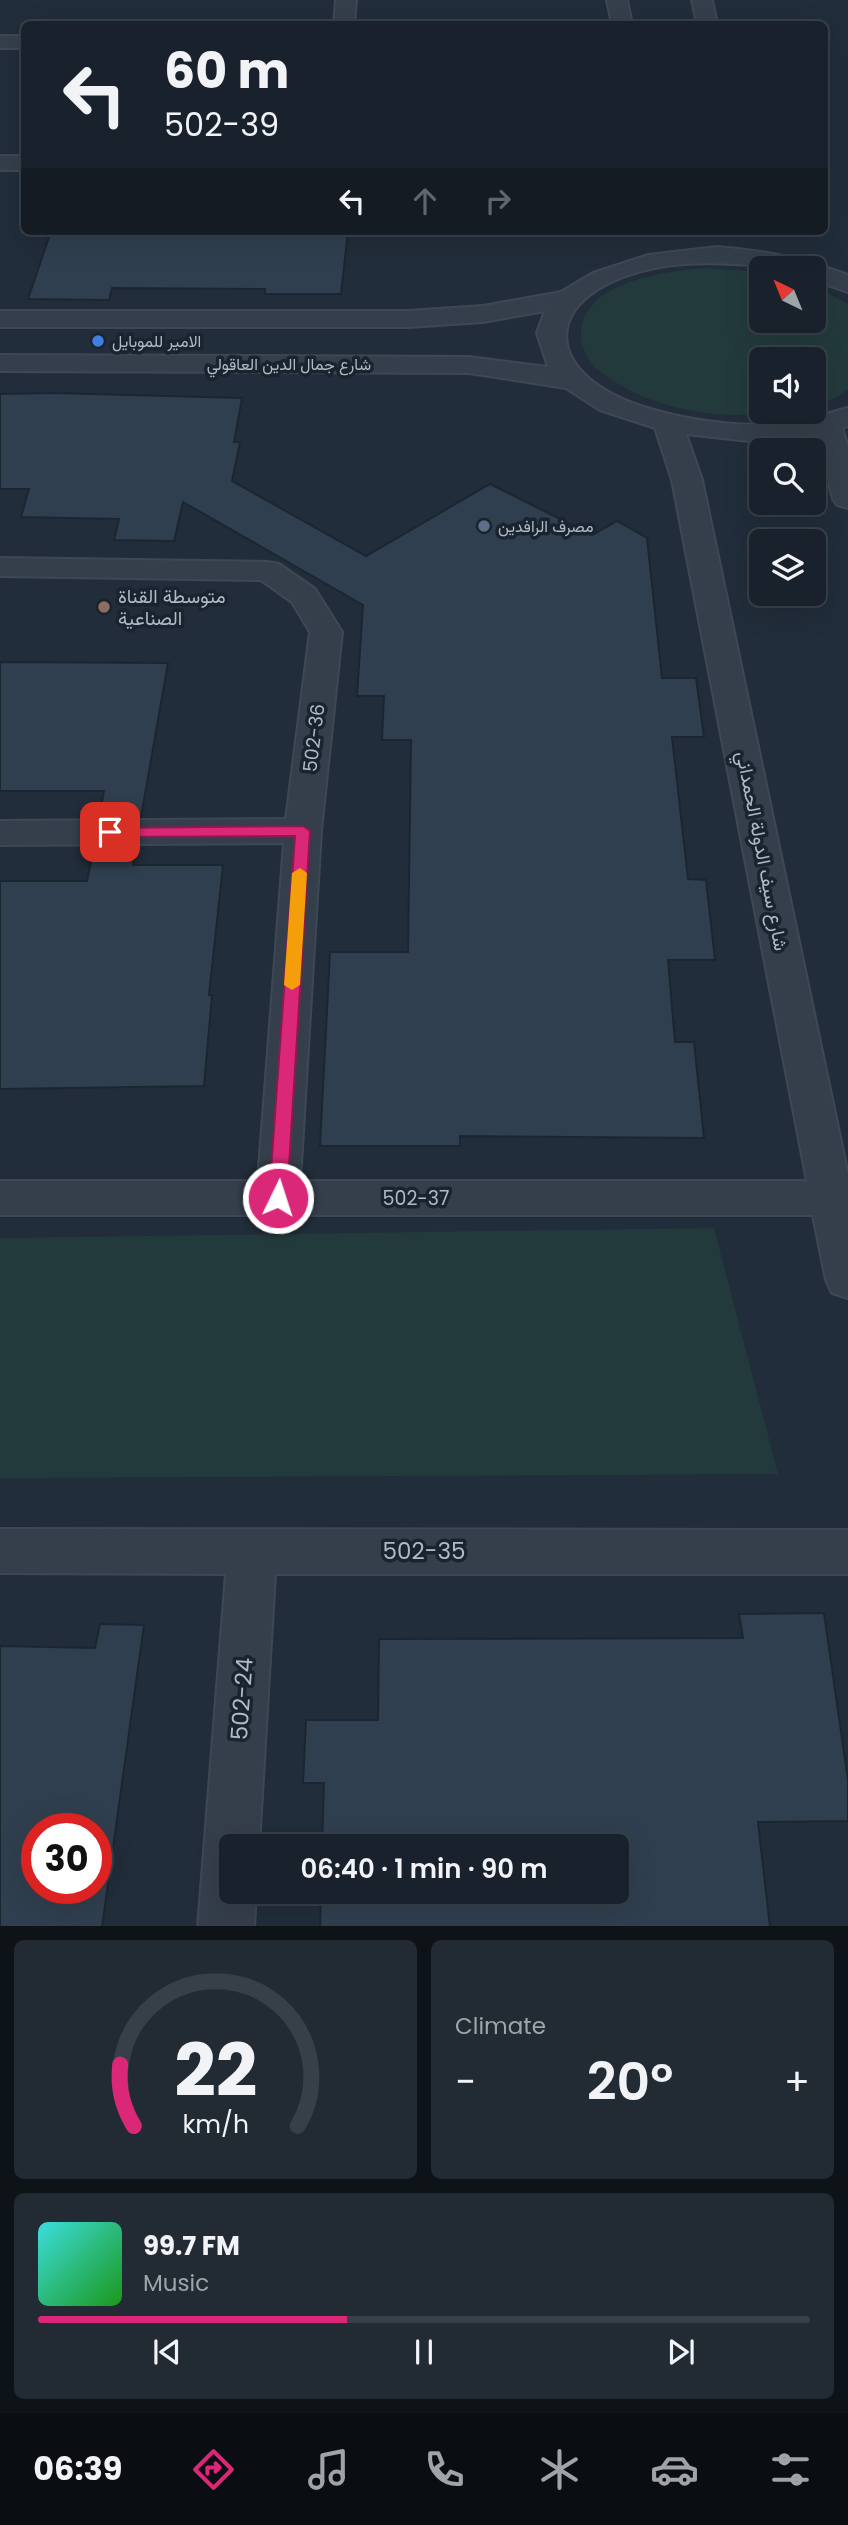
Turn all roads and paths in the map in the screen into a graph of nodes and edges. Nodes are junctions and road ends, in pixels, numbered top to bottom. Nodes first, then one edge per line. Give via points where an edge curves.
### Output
1 (346, 0) edge
2 (617, 0) edge
3 (702, 0) edge
4 (344, 21) edge
5 (621, 21) edge
6 (706, 21) edge
7 (0, 42) edge
8 (21, 42) edge
9 (0, 163) edge
10 (21, 163) edge
11 (770, 235) edge
12 (790, 256) edge
13 (749, 258) edge
14 (826, 276) edge
15 (848, 284) edge
16 (566, 299) junction
17 (0, 319) edge
18 (0, 363) edge
19 (576, 382) junction
20 (838, 420) edge
21 (668, 424) junction
22 (848, 499) edge
23 (0, 567) edge
24 (303, 831) junction
25 (0, 833) edge
26 (0, 1198) edge
27 (278, 1198) junction
28 (832, 1198) junction
29 (848, 1280) edge
30 (0, 1551) edge
31 (252, 1551) junction
32 (848, 1552) edge
33 (233, 1834) edge
34 (228, 1904) edge
35 (226, 1926) edge

1 - 4 street
2 - 5 street
3 - 6 street
7 - 8 street
9 - 10 street
11 - 12 street
13 - 16 street via 648,252
14 - 15 street
16 - 17 street via 483,314 409,319
16 - 19 street via 553,319 550,340 558,361
18 - 19 street, شارع جمال الدين العاقولي via 469,365
19 - 21 street via 600,399
20 - 21 street via 777,432 722,432
20 - 22 street
21 - 28 street, شارع سيف الدولة الحمداني via 687,480
23 - 24 street, 502-36 via 268,571 304,596 326,632
24 - 25 street
24 - 27 street, 502-36
26 - 27 street, 502-37
27 - 28 street, 502-37
28 - 29 street, شارع سيف الدولة الحمداني
30 - 31 street, 502-35
31 - 32 street, 502-35
31 - 33 street, 502-24
34 - 35 street

